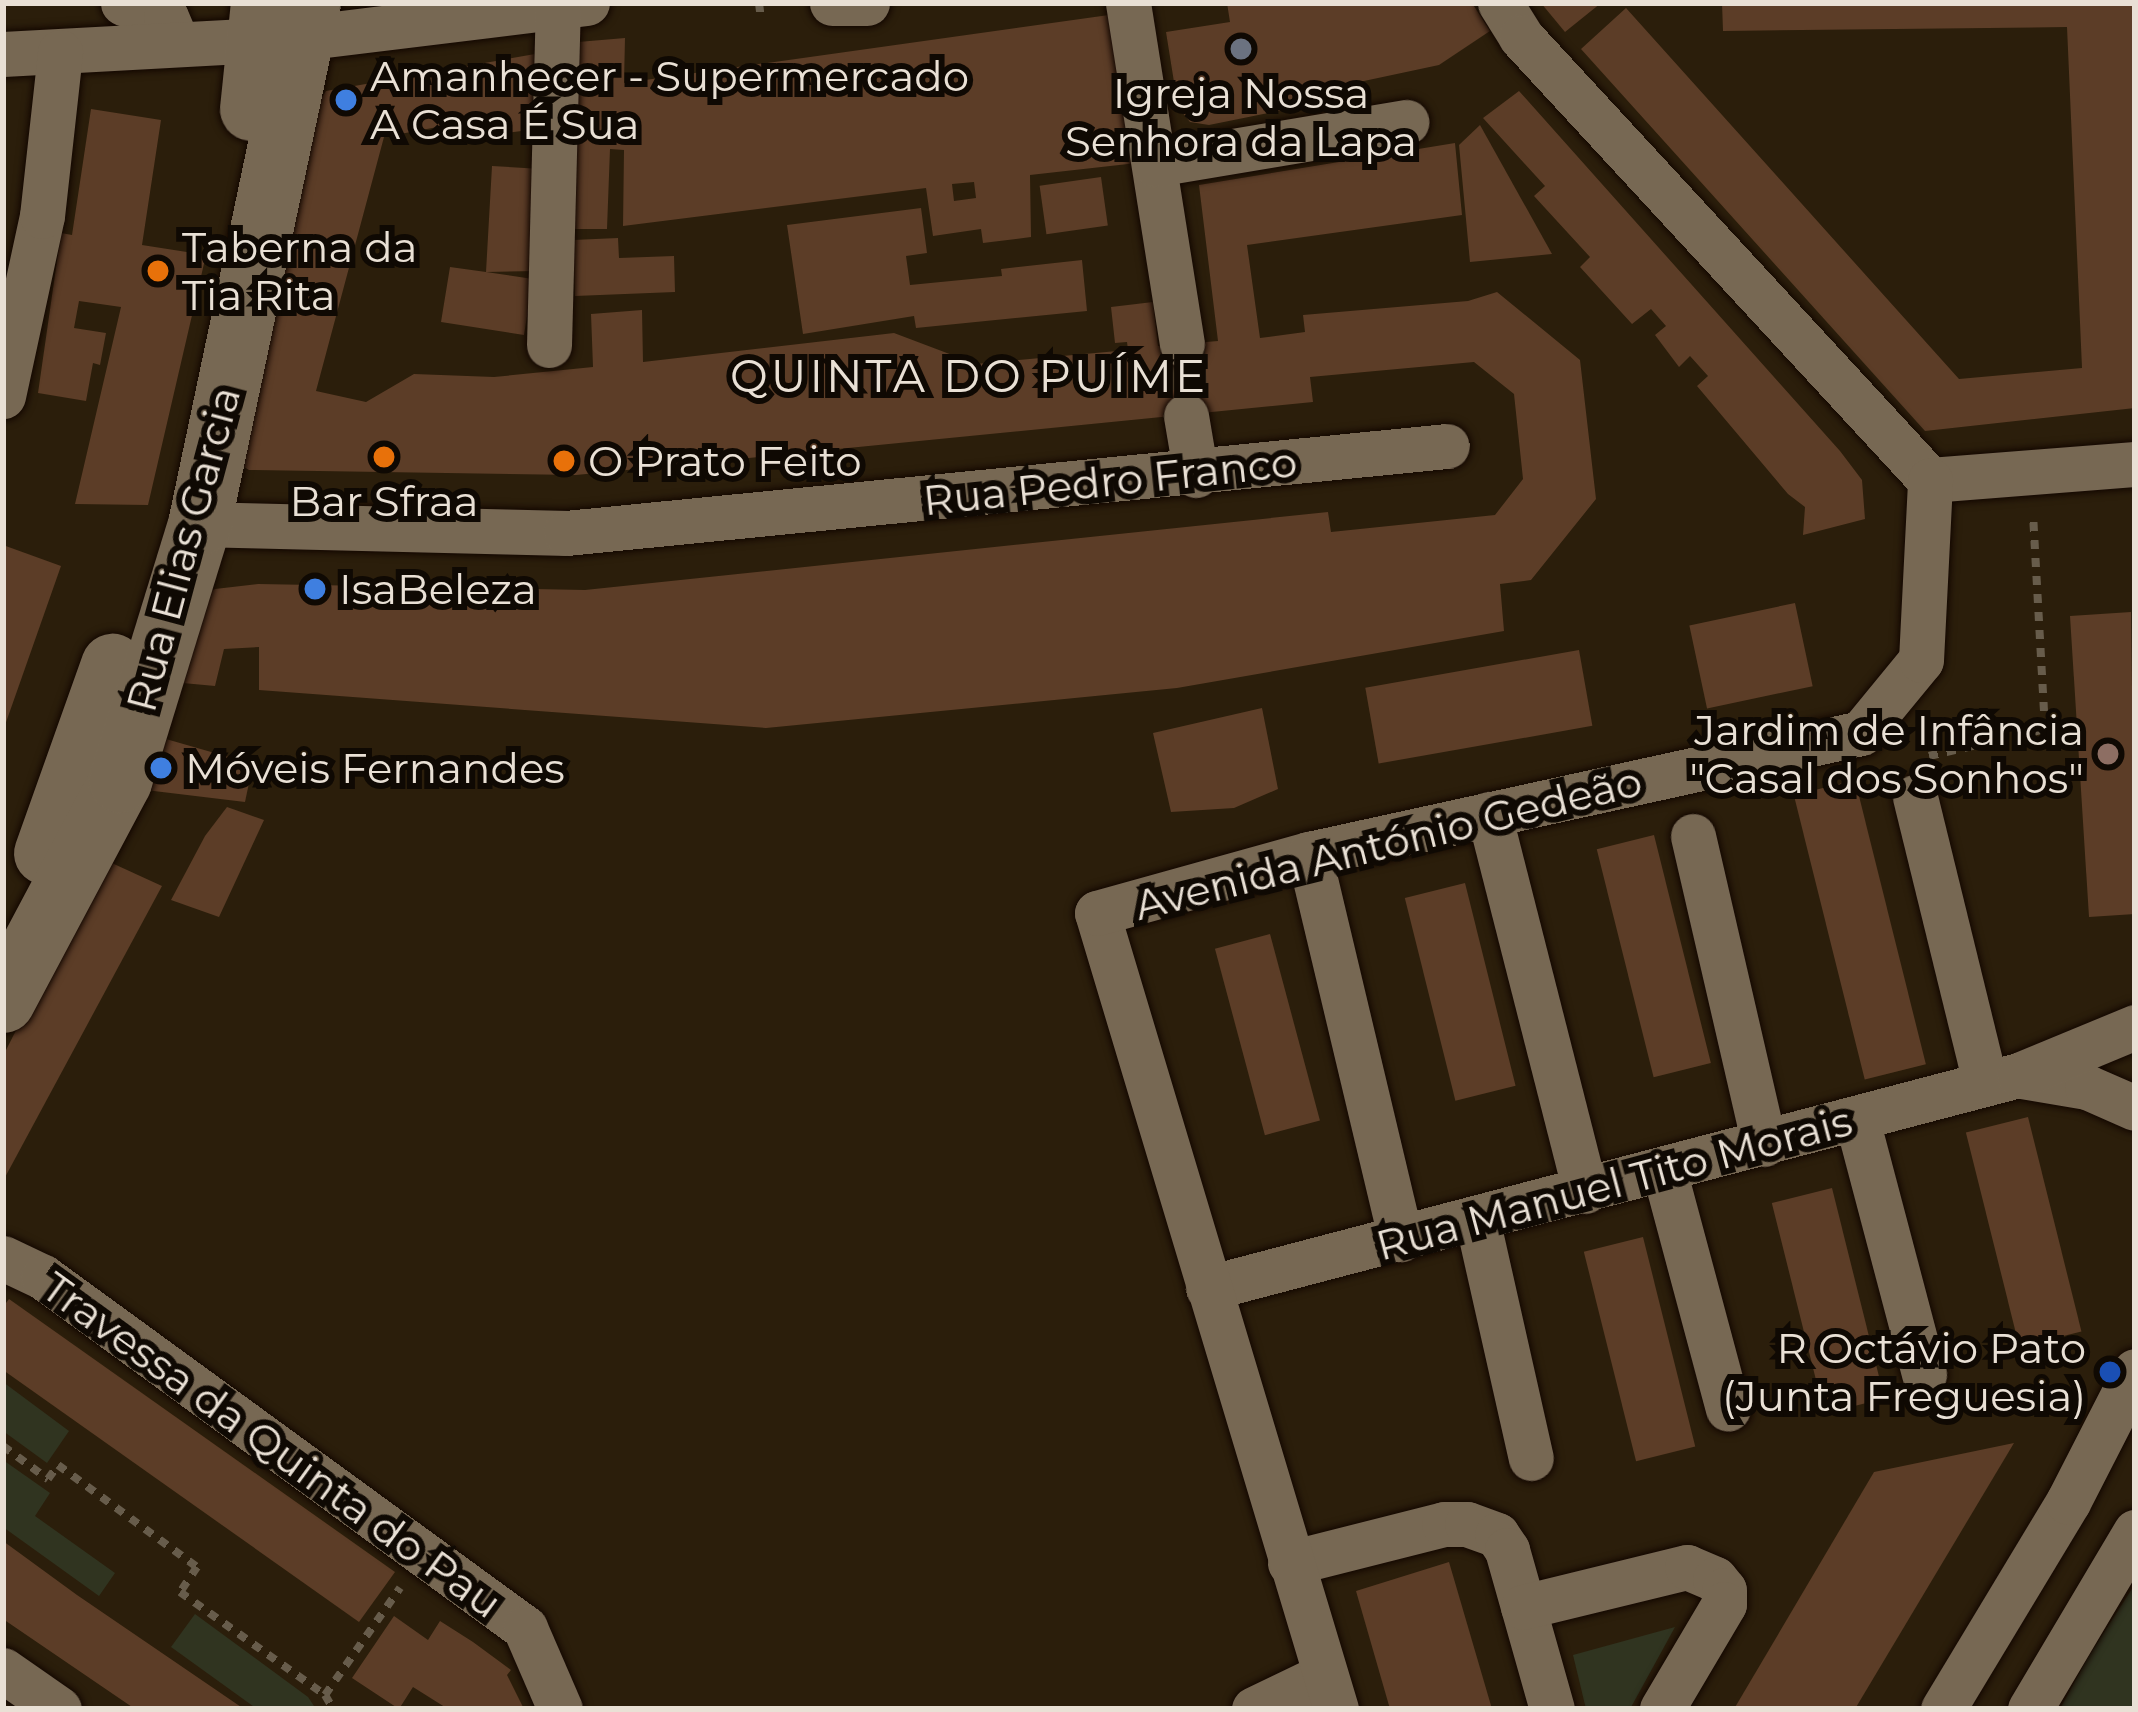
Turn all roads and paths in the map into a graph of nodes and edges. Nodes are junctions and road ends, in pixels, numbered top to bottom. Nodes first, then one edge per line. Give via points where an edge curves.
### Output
1 (123, 3) edge
2 (759, 3) edge
3 (832, 3) edge
4 (866, 3) edge
5 (1128, 3) edge
6 (1500, 3) edge
7 (572, 5) edge
8 (761, 20) dead end
9 (282, 21) edge
10 (177, 43) junction
11 (60, 52) junction
12 (3, 54) edge
13 (1407, 122) dead end
14 (1155, 164) junction
15 (42, 216) junction
16 (3, 239) edge
17 (1182, 344) tunnel mouth
18 (549, 345) dead end
19 (3, 396) edge
20 (1186, 416) tunnel mouth
21 (1447, 446) dead end
22 (2135, 464) edge
23 (1196, 475) junction
24 (1930, 479) junction
25 (2033, 514) dead end
26 (199, 524) junction
27 (2040, 634) dead end
28 (1915, 797) dead end
29 (1489, 814) junction
30 (1693, 836) dead end
31 (1309, 854) junction
32 (3, 921) edge
33 (3, 1000) edge
34 (2135, 1027) edge
35 (2002, 1080) junction
36 (2135, 1108) edge
37 (1857, 1120) junction
38 (1764, 1144) junction
39 (1664, 1170) junction
40 (1585, 1191) junction
41 (1477, 1219) junction
42 (1401, 1238) junction
43 (3, 1258) edge
44 (1208, 1288) junction
45 (2135, 1372) edge
46 (1924, 1375) dead end
47 (1728, 1409) dead end
48 (3, 1446) edge
49 (1531, 1458) dead end
50 (2135, 1532) edge
51 (2037, 1552) junction
52 (423, 1556) junction
53 (1291, 1563) junction
54 (2101, 1591) junction
55 (1522, 1607) junction
56 (3, 1670) edge
57 (1330, 1692) edge
58 (325, 1695) junction
59 (59, 1709) edge
60 (332, 1709) edge
61 (560, 1709) edge
62 (1254, 1709) edge
63 (1552, 1709) edge
64 (1662, 1709) edge
65 (1943, 1709) edge
66 (2030, 1709) edge

1 - 10 street via 166,16
2 - 8 path
3 - 4 street
5 - 14 street
6 - 24 street via 1521,37
7 - 9 street
7 - 18 street
9 - 10 street
9 - 26 main road, Rua Elias Garcia
9 - 32 main road, Rua Elias Garcia via 250,119 188,408 99,707 39,868
10 - 11 street
11 - 12 street
11 - 15 street
13 - 14 street
14 - 17 street
15 - 16 street
15 - 19 street
20 - 23 street
21 - 23 street, Rua Pedro Franco
22 - 24 street
23 - 26 street, Rua Pedro Franco via 566,533
24 - 29 street, Avenida António Gedeão via 1921,660 1861,733
25 - 27 path
26 - 33 main road, Rua Elias Garcia via 120,781
28 - 35 street
29 - 31 street, Avenida António Gedeão
29 - 40 street
30 - 38 street
31 - 42 street
31 - 44 street, Avenida António Gedeão via 1097,914
34 - 35 street, Rua Manuel Tito Morais
35 - 36 street, Rua Manuel Tito Morais via 2086,1087
35 - 37 street, Rua Manuel Tito Morais
37 - 38 street, Rua Manuel Tito Morais
37 - 46 street
38 - 39 street, Rua Manuel Tito Morais
39 - 40 street, Rua Manuel Tito Morais
39 - 47 street
40 - 41 street, Rua Manuel Tito Morais
41 - 42 street, Rua Manuel Tito Morais
41 - 49 street
42 - 44 street, Rua Manuel Tito Morais
43 - 52 street, Travessa da Quinta do Pau via 43,1277
44 - 53 street
45 - 51 street
48 - 58 path via 48,1479 58,1465 197,1567 180,1592
50 - 54 street
51 - 54 street
51 - 65 street
52 - 58 path
52 - 61 street, Travessa da Quinta do Pau via 524,1628
53 - 55 street via 1466,1524 1497,1535
53 - 57 street
54 - 66 street
55 - 63 street
55 - 64 street via 1687,1567 1715,1579 1724,1604
56 - 59 street
57 - 62 street
58 - 60 path

